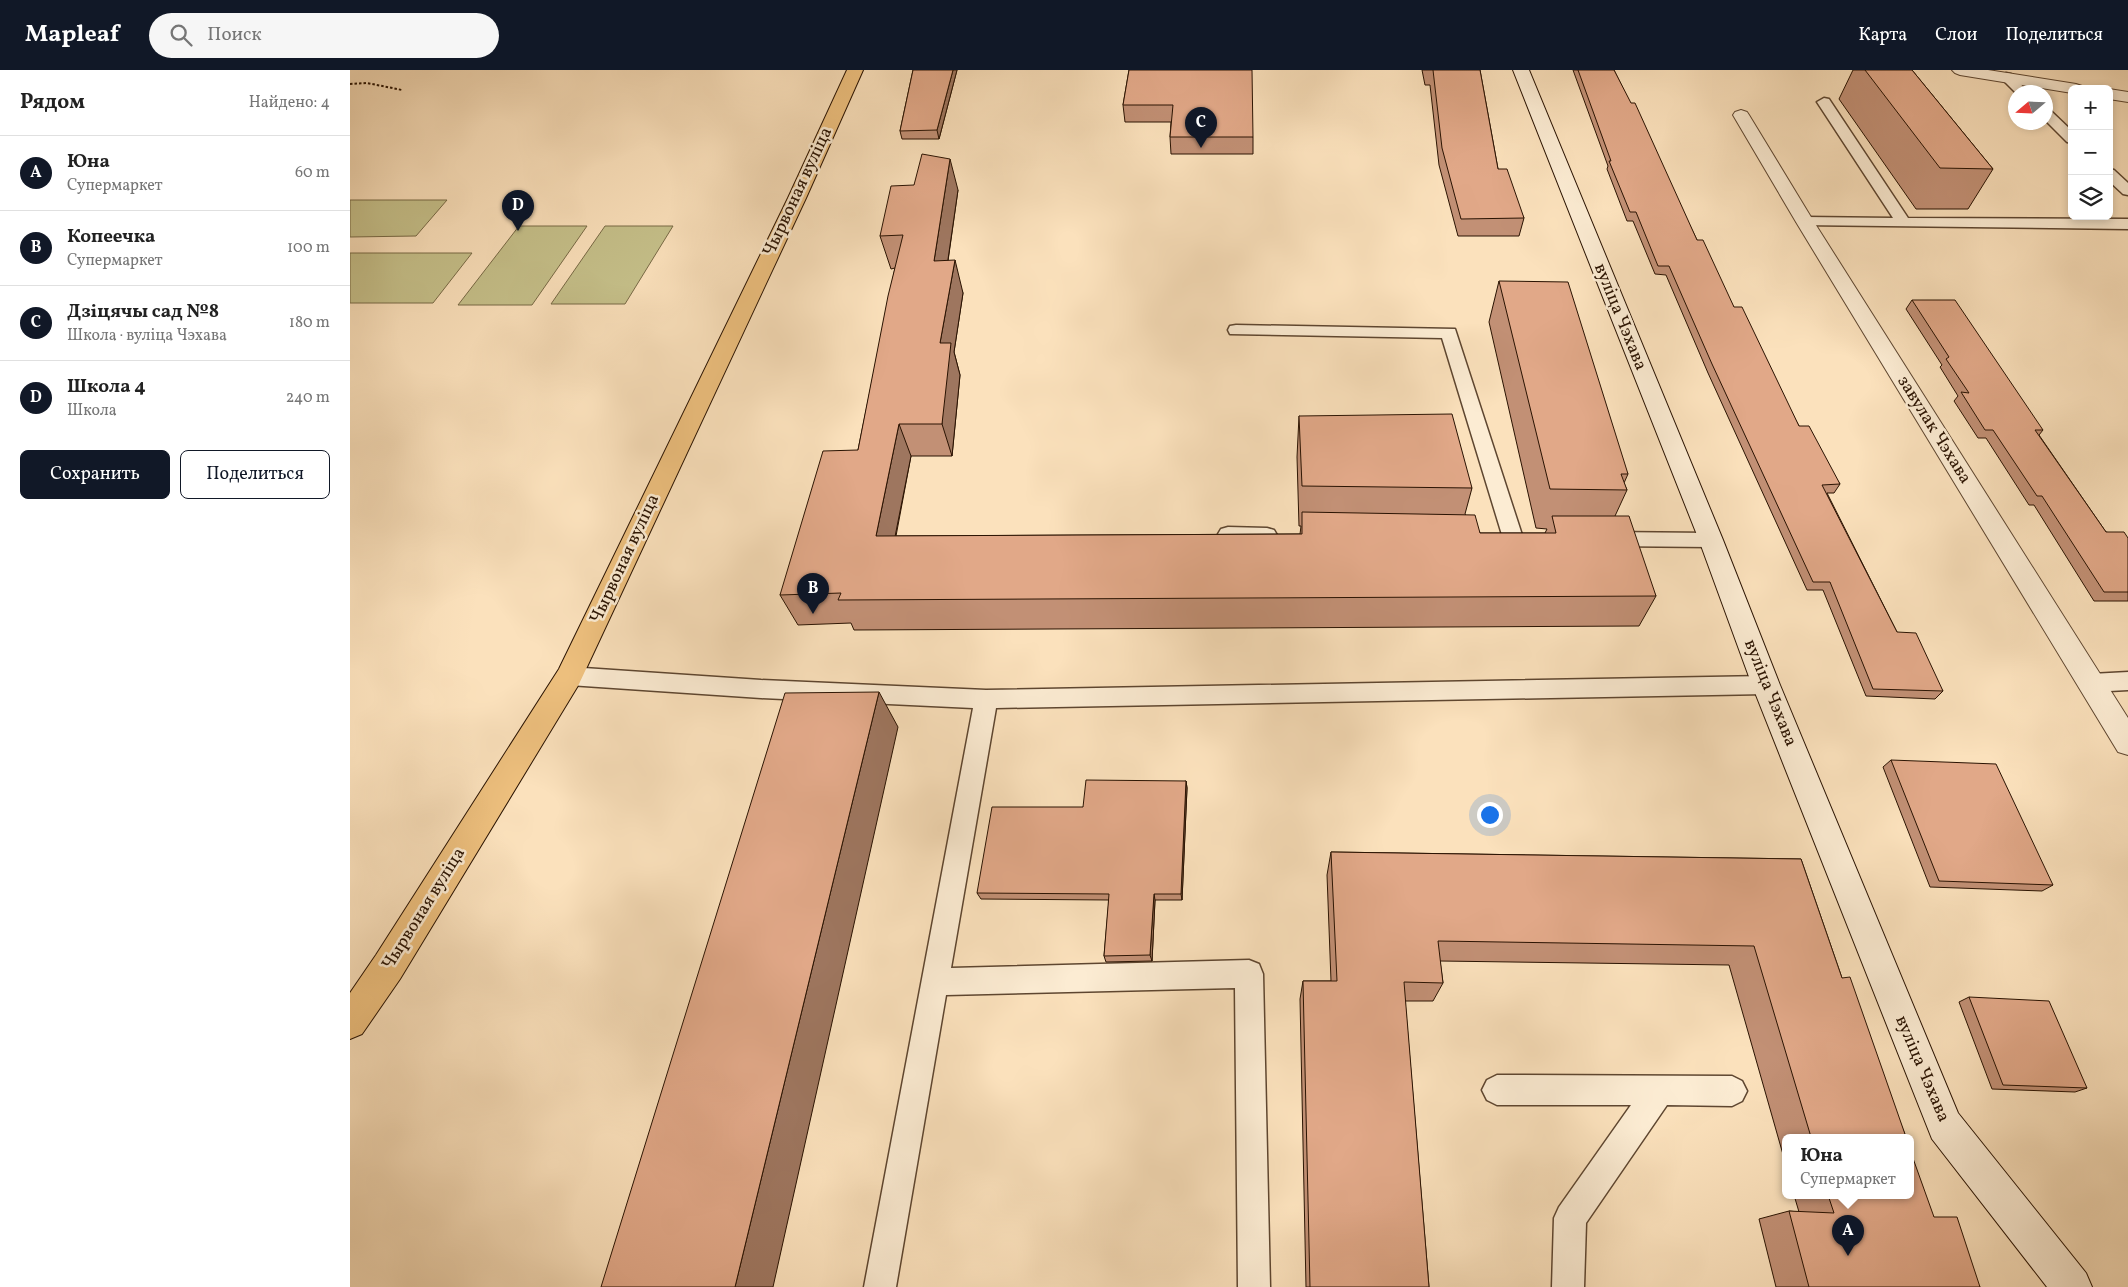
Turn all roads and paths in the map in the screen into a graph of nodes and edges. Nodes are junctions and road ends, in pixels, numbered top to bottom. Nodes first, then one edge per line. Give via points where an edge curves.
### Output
1 (855, 70) edge
2 (1521, 70) edge
3 (1960, 70) edge
4 (2006, 77) junction
5 (350, 84) edge
6 (2015, 85) edge
7 (2068, 88) edge
8 (402, 90) dead end
9 (2113, 95) edge
10 (2128, 97) edge
11 (1824, 102) dead end
12 (1741, 115) dead end
13 (2053, 121) edge
14 (2068, 135) edge
15 (2111, 175) edge
16 (2128, 191) edge
17 (1805, 222) junction
18 (1904, 223) junction
19 (2128, 224) edge
20 (1236, 330) dead end
21 (1228, 534) edge
22 (1287, 535) edge
23 (1513, 538) edge
24 (1592, 539) edge
25 (1711, 540) junction
26 (569, 676) junction
27 (2128, 681) edge
28 (2091, 683) junction
29 (1766, 685) junction
30 (986, 699) junction
31 (2128, 743) edge
32 (935, 982) junction
33 (350, 1022) edge
34 (1497, 1090) dead end
35 (1659, 1091) junction
36 (1732, 1091) dead end
37 (880, 1287) edge
38 (1254, 1287) edge
39 (1568, 1287) edge
40 (2072, 1287) edge

1 - 26 main road, Чырвоная вуліца
2 - 25 street, вуліца Чэхава
3 - 4 street
4 - 6 lane
4 - 7 street
5 - 8 path via 368,83
9 - 10 street
11 - 18 lane
12 - 17 street, завулак Чэхава
13 - 14 lane
15 - 16 lane
17 - 18 lane
17 - 28 street, завулак Чэхава
18 - 19 lane
20 - 23 lane via 1449,333
21 - 22 lane
24 - 25 lane
25 - 29 street, вуліца Чэхава
26 - 30 lane
26 - 33 main road, Чырвоная вуліца
27 - 28 lane
28 - 31 street, завулак Чэхава
29 - 30 lane
29 - 40 street, вуліца Чэхава via 1945,1126
30 - 32 lane
32 - 37 lane
32 - 38 lane via 1249,974
34 - 35 lane
35 - 36 lane
35 - 39 lane via 1570,1218

